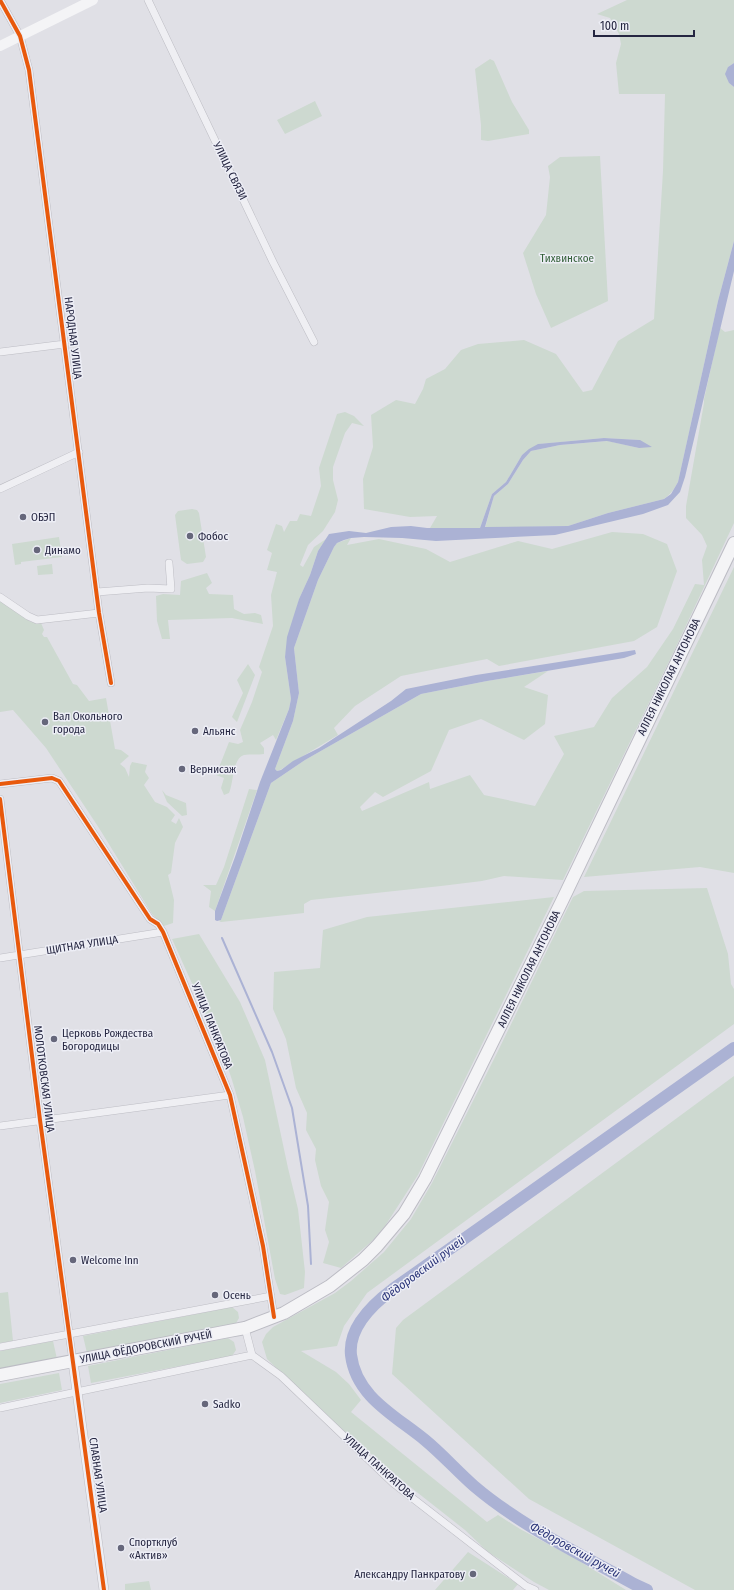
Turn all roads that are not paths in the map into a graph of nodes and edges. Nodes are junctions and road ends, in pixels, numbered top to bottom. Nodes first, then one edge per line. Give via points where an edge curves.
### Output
1 (0, 0) edge
2 (93, 0) edge
3 (148, 0) edge
4 (20, 36) junction
5 (0, 46) edge
6 (314, 342) dead end
7 (65, 344) junction
8 (0, 352) edge
9 (79, 452) junction
10 (0, 489) edge
11 (734, 543) edge
12 (169, 563) dead end
13 (97, 592) junction
14 (0, 597) edge
15 (99, 613) junction
16 (111, 683) dead end
17 (0, 784) edge
18 (0, 799) edge
19 (163, 932) junction
20 (19, 955) junction
21 (0, 958) edge
22 (230, 1095) junction
23 (40, 1120) junction
24 (0, 1126) edge
25 (271, 1296) junction
26 (274, 1317) junction
27 (245, 1328) junction
28 (69, 1334) junction
29 (0, 1347) edge
30 (252, 1355) junction
31 (73, 1362) junction
32 (0, 1375) edge
33 (77, 1392) junction
34 (0, 1408) edge
35 (525, 1588) edge
36 (104, 1590) edge
37 (535, 1590) edge

1 - 4 street, НАРОДНАЯ УЛИЦА
2 - 4 main road
3 - 6 street, УЛИЦА СВЯЗИ
4 - 5 main road
4 - 7 street, НАРОДНАЯ УЛИЦА via 34,100
7 - 8 street
7 - 9 street, НАРОДНАЯ УЛИЦА
9 - 10 street
9 - 13 street, НАРОДНАЯ УЛИЦА
11 - 26 main road, АЛЛЕЯ НИКОЛАЯ АНТОНОВА via 562,902 414,1199 391,1231 358,1265 330,1286
12 - 13 street via 171,589
13 - 15 street, НАРОДНАЯ УЛИЦА
14 - 15 street via 37,620
15 - 16 street, НАРОДНАЯ УЛИЦА
17 - 19 street, УЛИЦА ПАНКРАТОВА via 52,778 59,781 150,919 158,924
18 - 20 street, МОЛОТКОВСКАЯ УЛИЦА
19 - 20 street, ЩИТНАЯ УЛИЦА
19 - 22 street, УЛИЦА ПАНКРАТОВА
20 - 21 street, ЩИТНАЯ УЛИЦА
20 - 23 street, МОЛОТКОВСКАЯ УЛИЦА
22 - 23 street
22 - 25 street, УЛИЦА ПАНКРАТОВА via 263,1246
23 - 24 street
23 - 28 street, МОЛОТКОВСКАЯ УЛИЦА
25 - 26 street, УЛИЦА ПАНКРАТОВА
25 - 28 street
26 - 27 main road, АЛЛЕЯ НИКОЛАЯ АНТОНОВА
27 - 30 street
27 - 31 main road, УЛИЦА ФЁДОРОВСКИЙ РУЧЕЙ
28 - 29 street
28 - 31 street, МОЛОТКОВСКАЯ УЛИЦА
30 - 33 street
30 - 35 street, УЛИЦА ПАНКРАТОВА via 281,1376 393,1483
31 - 32 main road, УЛИЦА ФЁДОРОВСКИЙ РУЧЕЙ
31 - 33 street, СЛАВНАЯ УЛИЦА
33 - 34 street
33 - 36 street, СЛАВНАЯ УЛИЦА
35 - 37 street, УЛИЦА ПАНКРАТОВА

